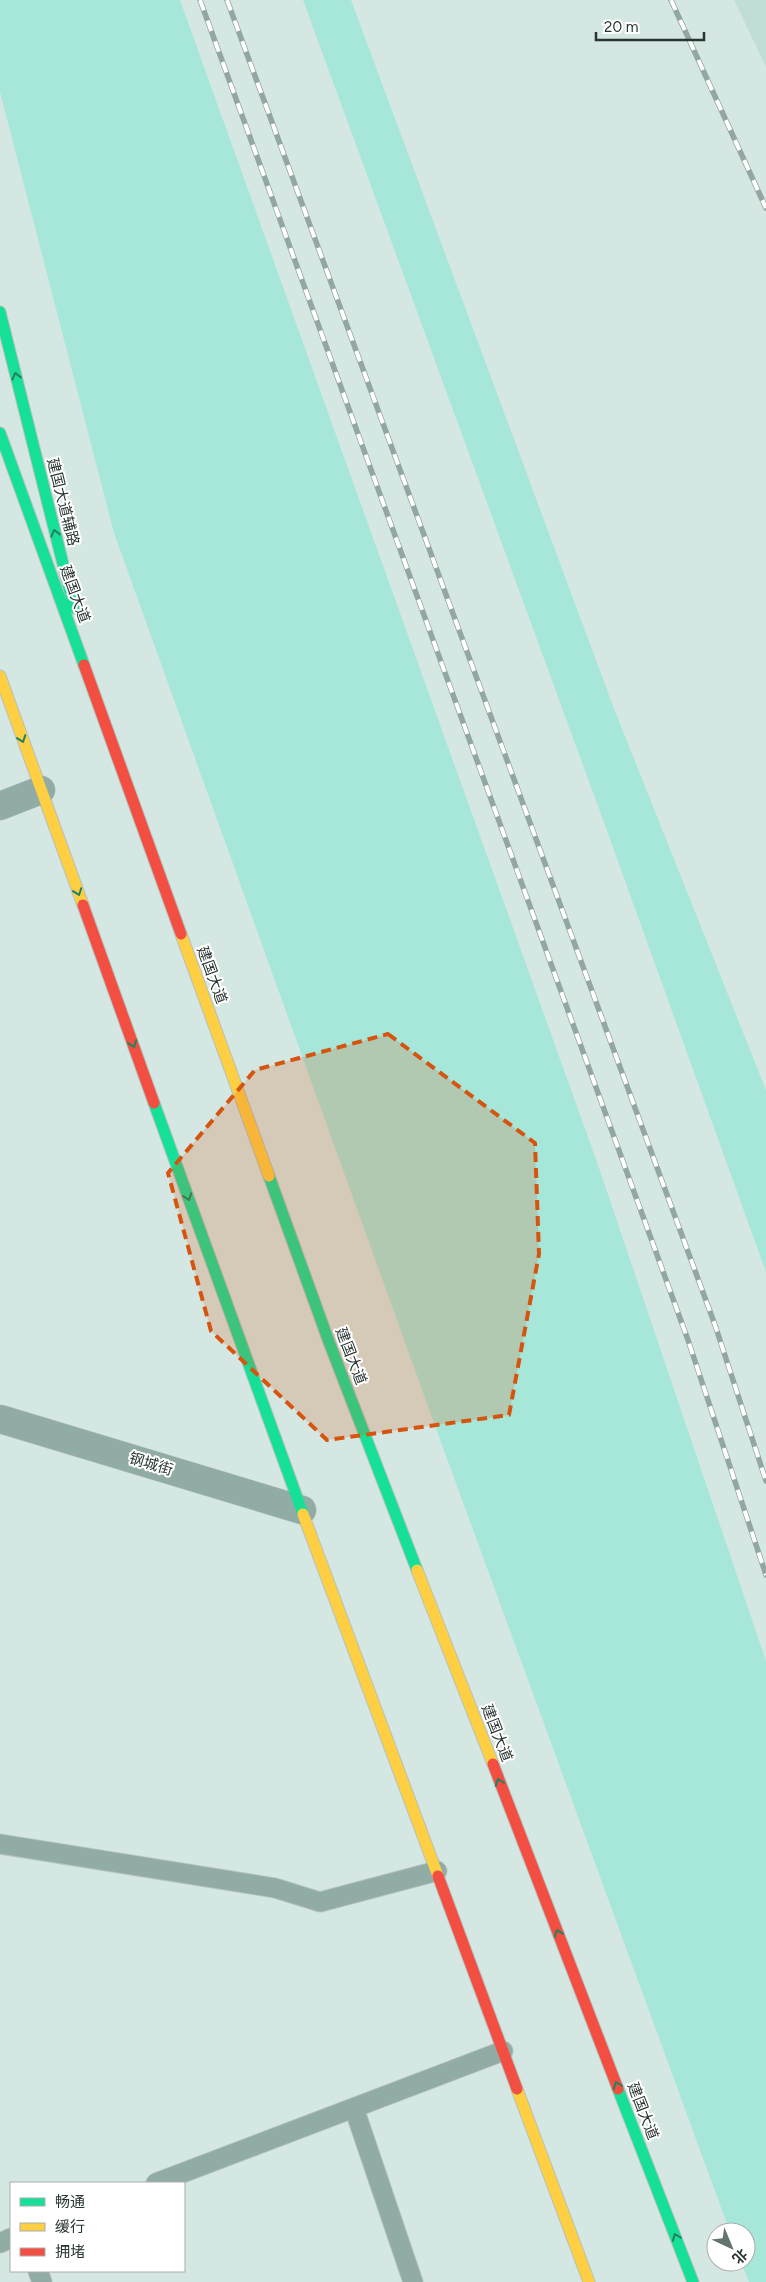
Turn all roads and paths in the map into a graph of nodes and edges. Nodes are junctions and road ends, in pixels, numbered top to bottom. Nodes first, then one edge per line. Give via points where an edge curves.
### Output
1 (0, 312) edge
2 (0, 433) edge
3 (0, 676) edge
4 (0, 685) edge
5 (97, 700) junction
6 (12, 708) junction
7 (41, 790) junction
8 (0, 806) edge
9 (0, 1419) edge
10 (302, 1510) junction
11 (0, 1844) edge
12 (436, 1871) junction
13 (503, 2051) junction
14 (354, 2108) junction
15 (159, 2182) edge
16 (413, 2282) edge
17 (589, 2282) edge
18 (693, 2282) edge

5 -> 1 main road, 建国大道辅路
2 - 5 main road, 建国大道
3 - 6 main road
4 - 6 main road
18 -> 5 main road, 建国大道 via 329,1342
6 -> 7 main road
7 - 8 street
7 -> 10 main road
9 - 10 street, 钢城街
10 - 12 main road
11 - 12 lane via 275,1888 320,1902
12 - 13 main road
13 - 14 lane
13 - 17 main road
14 - 15 lane
14 - 16 lane

